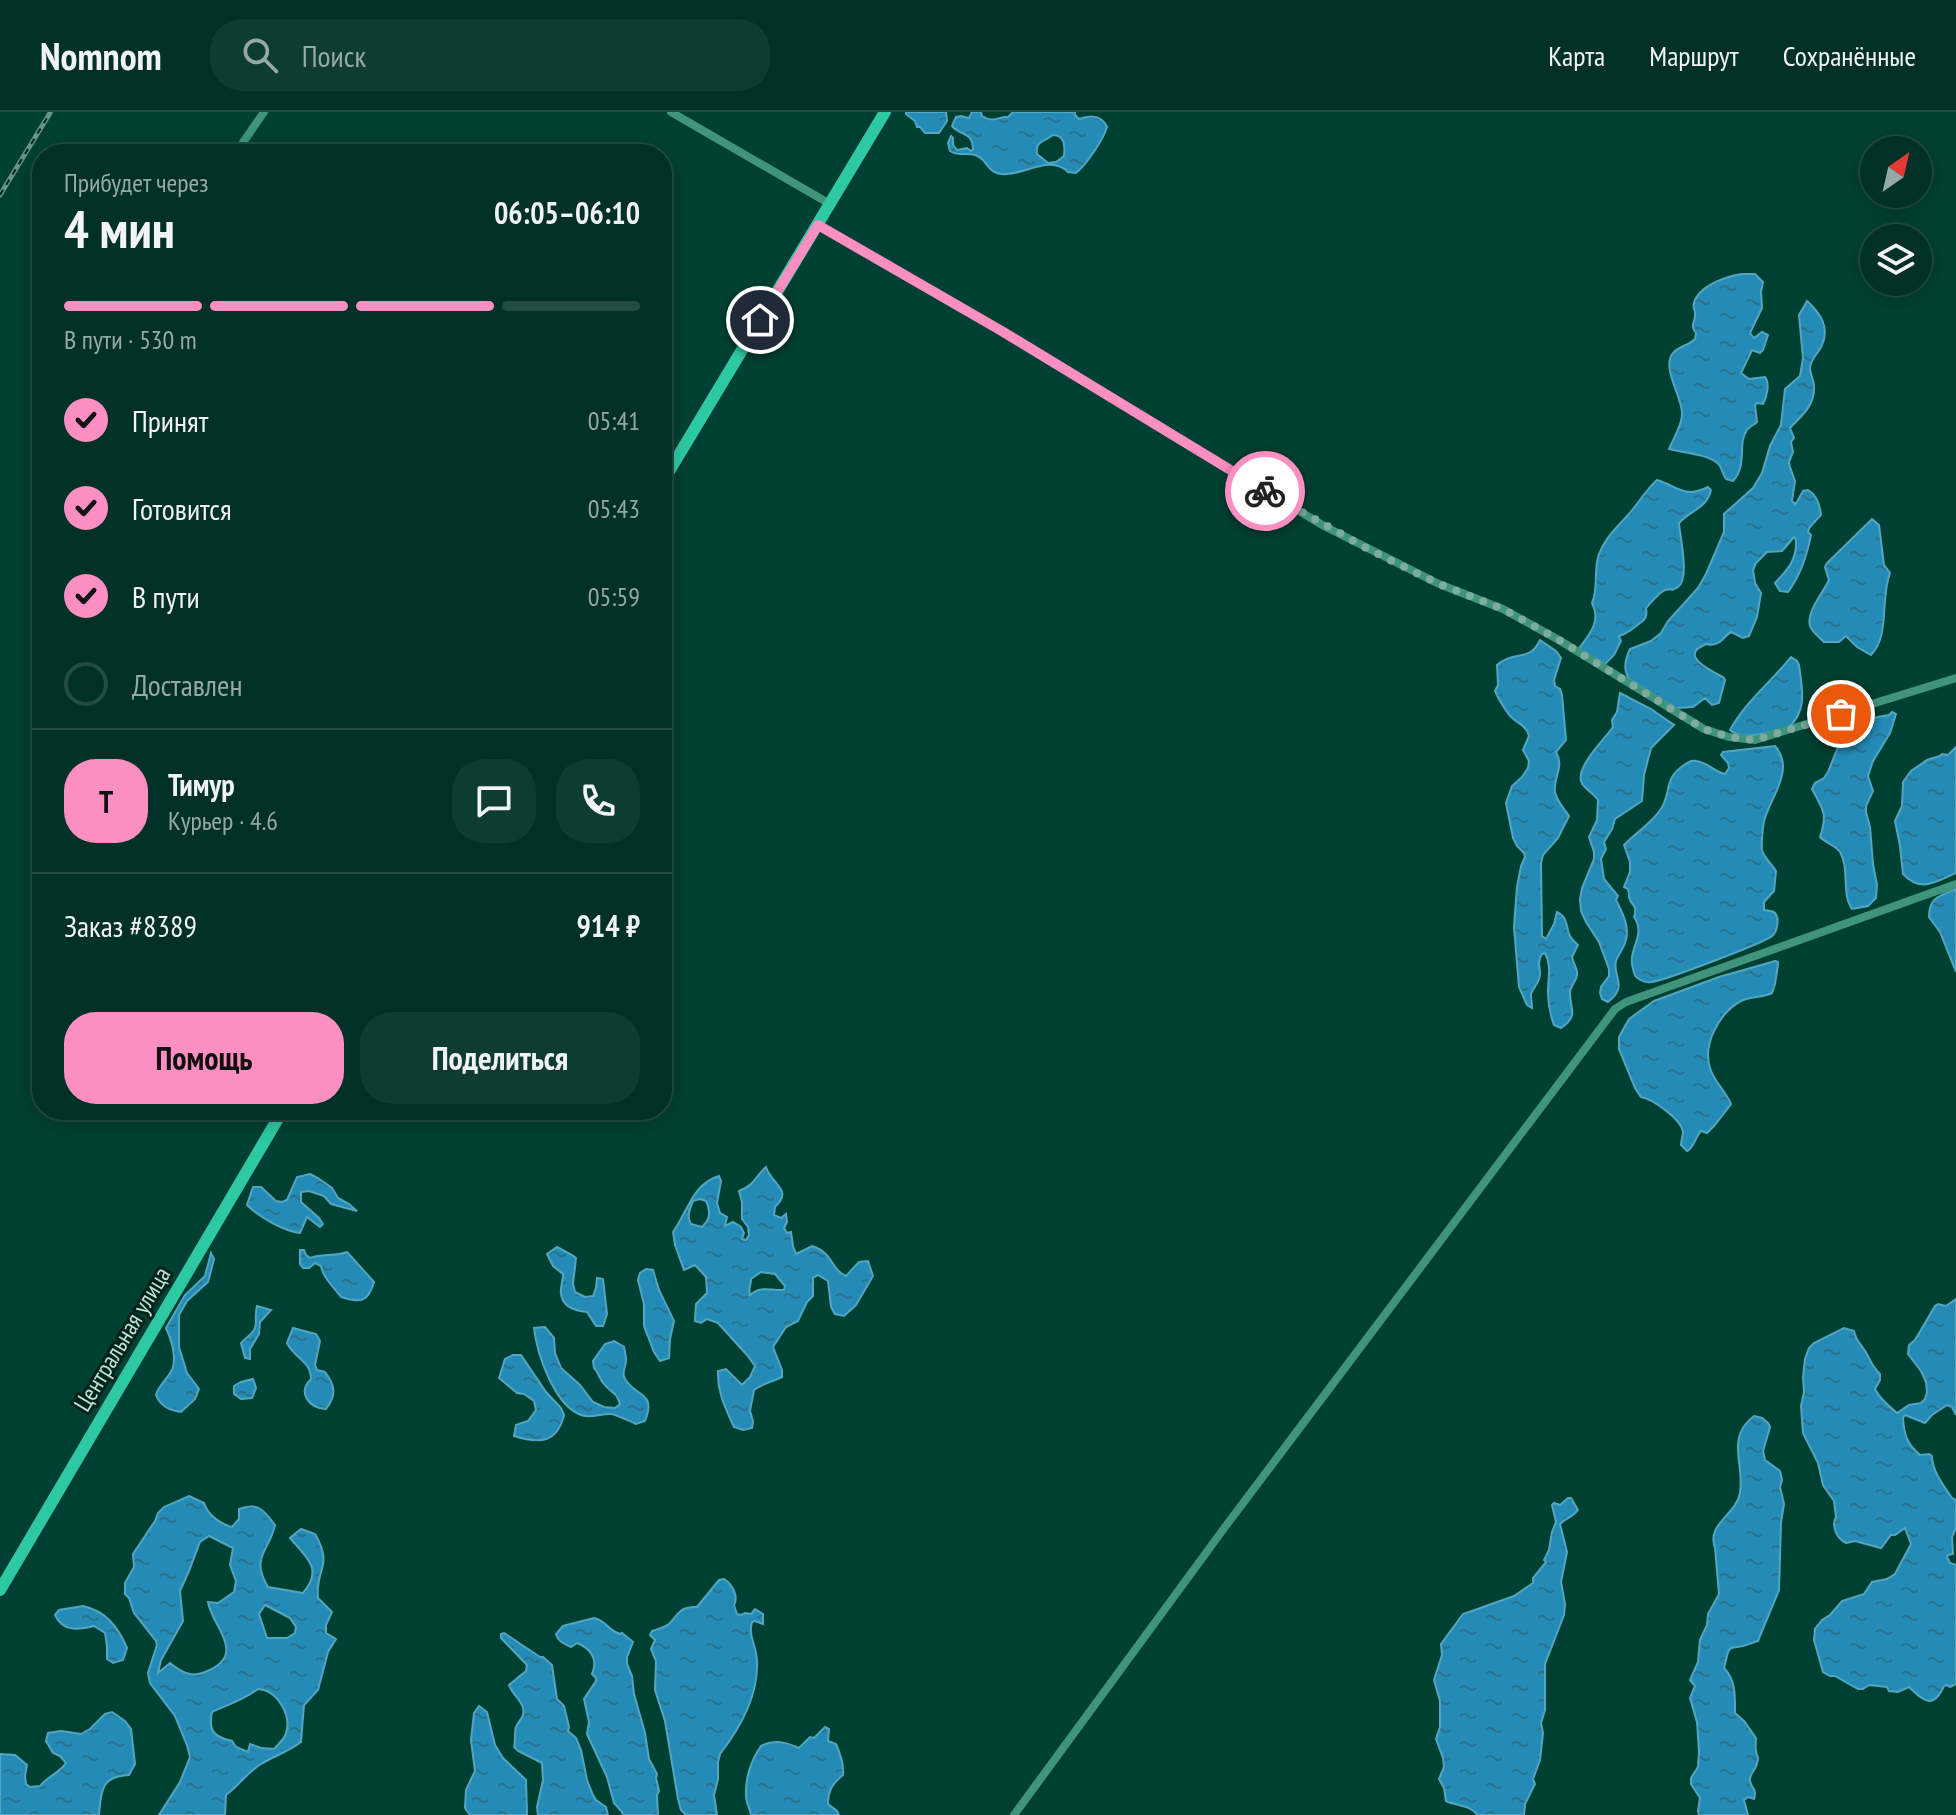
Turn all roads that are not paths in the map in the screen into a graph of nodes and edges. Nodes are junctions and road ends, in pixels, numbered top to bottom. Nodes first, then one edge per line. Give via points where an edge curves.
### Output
1 (264, 112) edge
2 (671, 112) edge
3 (885, 112) edge
4 (242, 144) edge
5 (830, 204) junction
6 (818, 225) junction
7 (672, 466) edge
8 (1956, 678) edge
9 (1956, 884) edge
10 (277, 1120) edge
11 (0, 1590) edge
12 (1014, 1815) edge

1 - 4 street
2 - 5 street
3 - 5 street
5 - 6 street
6 - 7 street
6 - 8 street via 1324,526 1439,584 1503,609 1704,729 1755,740
9 - 12 street via 1615,1009
10 - 11 street, Центральная улица

